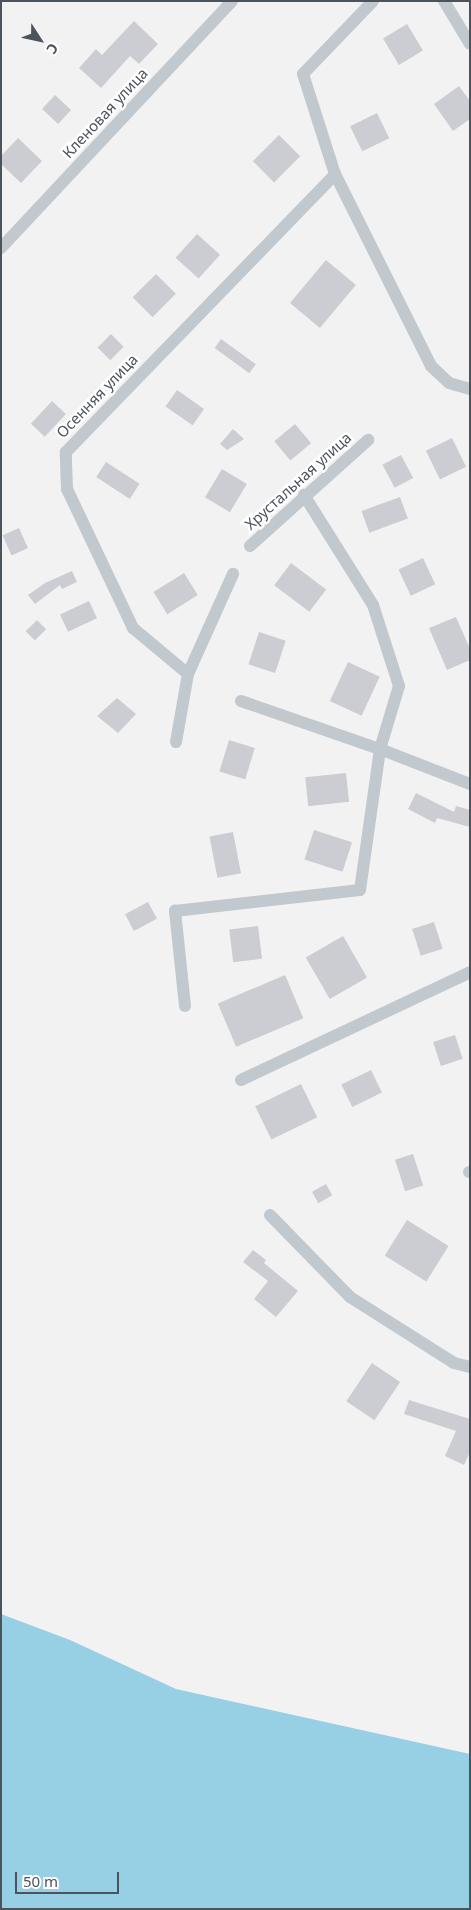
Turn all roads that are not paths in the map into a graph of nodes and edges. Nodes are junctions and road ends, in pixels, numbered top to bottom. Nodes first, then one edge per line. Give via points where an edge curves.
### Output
1 (232, 1) edge
2 (373, 1) edge
3 (444, 1) edge
4 (470, 44) edge
5 (335, 174) junction
6 (1, 248) edge
7 (470, 389) edge
8 (368, 440) dead end
9 (304, 495) junction
10 (250, 546) dead end
11 (233, 574) dead end
12 (188, 674) junction
13 (241, 701) dead end
14 (176, 742) dead end
15 (380, 749) junction
16 (470, 784) edge
17 (470, 972) edge
18 (185, 1006) dead end
19 (241, 1080) dead end
20 (270, 1215) dead end
21 (470, 1367) edge

1 - 6 street, Кленовая улица
2 - 5 street via 303,74
3 - 4 street
5 - 7 street via 431,366 449,383
5 - 12 street, Осенняя улица via 66,452 67,490 133,628
8 - 9 street, Хрустальная улица
9 - 10 street, Хрустальная улица
9 - 15 street via 372,605 399,686
11 - 12 street
12 - 14 street
13 - 15 street
15 - 16 street
15 - 18 street via 360,890 175,911
17 - 19 street
20 - 21 street via 350,1298 454,1363

